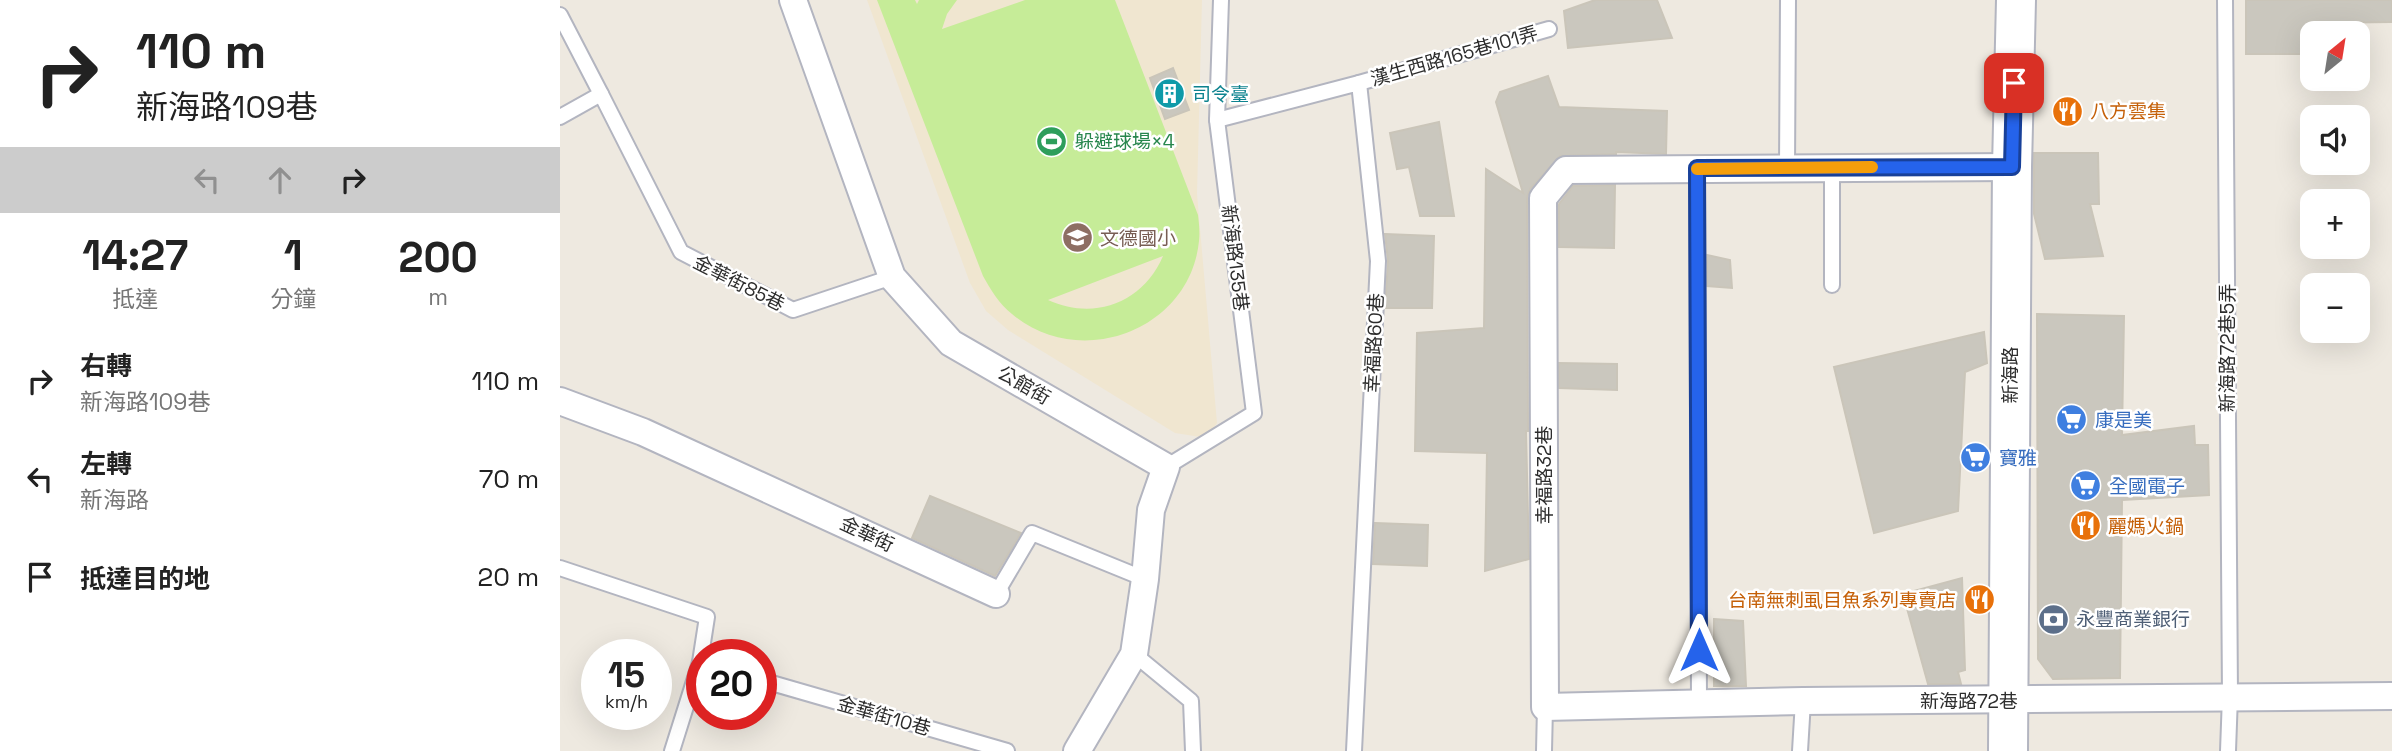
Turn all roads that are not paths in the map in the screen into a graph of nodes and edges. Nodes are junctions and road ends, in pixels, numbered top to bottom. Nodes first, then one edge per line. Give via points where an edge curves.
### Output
1 (793, 0) edge
2 (1222, 0) edge
3 (1788, 0) edge
4 (2016, 0) edge
5 (2225, 0) edge
6 (560, 15) edge
7 (1549, 29) dead end
8 (1359, 83) junction
9 (601, 93) junction
10 (560, 117) edge
11 (1217, 120) junction
12 (1832, 167) junction
13 (2012, 167) junction
14 (1697, 168) junction
15 (1787, 168) junction
16 (892, 277) junction
17 (1832, 285) dead end
18 (560, 401) edge
19 (1166, 467) junction
20 (560, 568) edge
21 (1145, 579) junction
22 (996, 594) joint
23 (704, 639) edge
24 (1134, 654) junction
25 (777, 685) edge
26 (2392, 695) edge
27 (2230, 696) junction
28 (1803, 701) junction
29 (2007, 701) junction
30 (1699, 703) junction
31 (1545, 707) junction
32 (686, 709) edge
33 (672, 751) edge
34 (1007, 751) edge
35 (1077, 751) edge
36 (1193, 751) edge
37 (1354, 751) edge
38 (1544, 751) edge
39 (1800, 751) edge
40 (2008, 751) edge
41 (2228, 751) edge

1 - 16 street, 公館街
2 - 11 lane, 新海路135巷
3 - 15 lane
4 - 13 street, 新海路
5 - 27 lane, 新海路72巷5弄
6 - 9 lane, 金華街85巷
7 - 8 lane, 漢生西路165巷101弄
8 - 11 lane
8 - 37 lane, 幸福路60巷 via 1378,261
9 - 10 lane
9 - 16 lane, 金華街85巷 via 681,253 793,310
11 - 19 lane, 新海路135巷 via 1254,413
12 - 13 street
12 - 15 street
12 - 17 lane
13 - 29 street, 新海路
14 - 15 street
14 - 30 lane
14 - 31 street, 幸福路32巷 via 1566,170 1543,198
16 - 19 street, 公館街 via 951,343
18 - 22 street, 金華街 via 643,432
19 - 21 street via 1151,510
20 - 23 lane via 707,617
21 - 22 lane, 金華街 via 1032,533
21 - 24 street
24 - 35 street
24 - 36 lane via 1191,701
25 - 34 lane, 金華街10巷
26 - 27 street, 新海路72巷
27 - 29 street, 新海路72巷
27 - 41 lane, 新海路72巷5弄
28 - 29 street, 新海路72巷
28 - 30 street, 新海路72巷
28 - 39 lane
29 - 40 street, 新海路
30 - 31 street, 新海路72巷
31 - 38 lane, 幸福路32巷
32 - 33 lane

